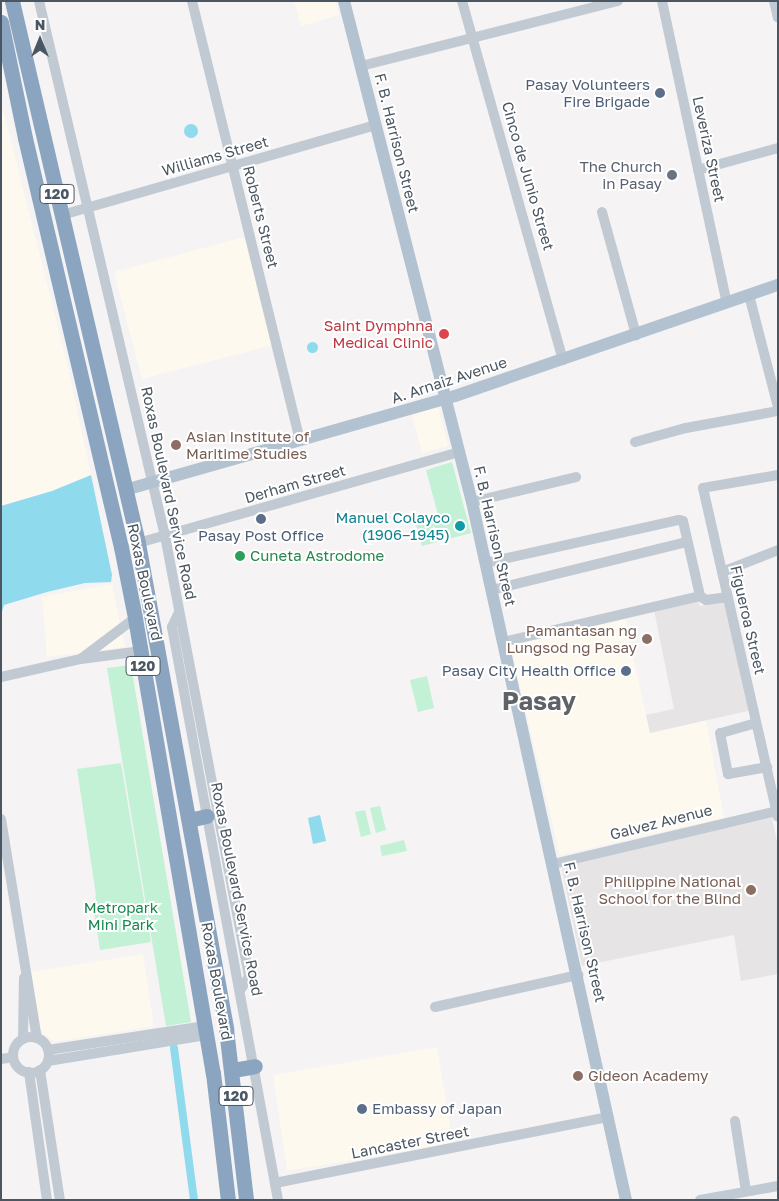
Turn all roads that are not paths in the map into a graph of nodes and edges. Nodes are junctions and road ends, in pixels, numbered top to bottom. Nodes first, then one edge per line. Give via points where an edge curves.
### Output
1 (12, 1) edge
2 (39, 1) edge
3 (192, 1) edge
4 (344, 1) edge
5 (462, 1) edge
6 (618, 1) edge
7 (662, 1) edge
8 (774, 1) edge
9 (778, 18) edge
10 (1, 22) edge
11 (472, 39) junction
12 (1, 55) edge
13 (361, 66) junction
14 (376, 125) junction
15 (25, 138) junction
16 (778, 148) edge
17 (232, 167) junction
18 (698, 170) junction
19 (88, 209) junction
20 (602, 212) dead end
21 (62, 215) junction
22 (778, 285) edge
23 (749, 295) junction
24 (727, 303) junction
25 (636, 335) junction
26 (563, 360) junction
27 (774, 377) edge
28 (445, 400) junction
29 (778, 409) edge
30 (300, 441) junction
31 (635, 442) dead end
32 (459, 452) junction
33 (778, 474) edge
34 (576, 477) dead end
35 (154, 483) junction
36 (125, 490) junction
37 (472, 502) junction
38 (165, 536) junction
39 (687, 542) junction
40 (138, 543) junction
41 (778, 550) edge
42 (485, 563) junction
43 (722, 572) junction
44 (491, 590) junction
45 (700, 596) junction
46 (728, 598) junction
47 (179, 612) junction
48 (135, 618) junction
49 (503, 642) junction
50 (141, 651) junction
51 (81, 659) junction
52 (1, 678) edge
53 (756, 723) junction
54 (767, 767) junction
55 (777, 813) edge
56 (207, 816) junction
57 (1, 819) edge
58 (189, 820) junction
59 (553, 864) junction
60 (24, 972) junction
61 (578, 976) junction
62 (241, 989) junction
63 (435, 1007) dead end
64 (205, 1030) junction
65 (37, 1038) junction
66 (159, 1038) junction
67 (23, 1039) junction
68 (48, 1050) junction
69 (13, 1058) junction
70 (1, 1059) edge
71 (48, 1061) junction
72 (255, 1066) junction
73 (40, 1070) junction
74 (232, 1070) junction
75 (29, 1072) junction
76 (609, 1117) junction
77 (735, 1121) dead end
78 (275, 1183) junction
79 (778, 1186) edge
80 (746, 1191) junction
81 (246, 1199) edge
82 (47, 1200) edge
83 (60, 1200) edge
84 (228, 1200) edge
85 (278, 1200) edge
86 (626, 1200) edge
87 (700, 1200) edge

1 - 21 highway, Roxas Boulevard / 120
2 - 19 street, Roxas Boulevard Service Road
3 - 17 street, Roberts Street
4 - 13 main road, F. B. Harrison Street
5 - 11 street, Cinco de Junio Street
6 - 11 street
7 - 18 street, Leveriza Street
8 - 9 street
10 - 15 highway, Roxas Boulevard / 120
11 - 13 street
11 - 26 street, Cinco de Junio Street
12 - 15 main road, Roxas Boulevard
13 - 14 main road, F. B. Harrison Street
14 - 17 street, Williams Street
14 - 28 main road, F. B. Harrison Street
15 - 48 highway, Roxas Boulevard / 120
16 - 18 street
17 - 19 street, Williams Street
17 - 30 street, Roberts Street
18 - 24 street, Leveriza Street
19 - 21 street, Williams Street
19 - 35 street, Roxas Boulevard Service Road
20 - 25 street
21 - 36 highway, Roxas Boulevard / 120
22 - 23 main road, A. Arnaiz Avenue
23 - 24 main road, A. Arnaiz Avenue
23 - 27 street
24 - 25 main road, A. Arnaiz Avenue
25 - 26 main road, A. Arnaiz Avenue
26 - 28 main road, A. Arnaiz Avenue
27 - 29 street
28 - 30 main road, A. Arnaiz Avenue
28 - 32 main road, F. B. Harrison Street
29 - 31 street
30 - 35 main road, A. Arnaiz Avenue
32 - 37 main road, F. B. Harrison Street
32 - 38 street, Derham Street
33 - 43 street, Figueroa Street via 703,488
34 - 37 street
35 - 36 main road, A. Arnaiz Avenue
35 - 38 street, Roxas Boulevard Service Road
36 - 40 highway, Roxas Boulevard / 120
37 - 42 main road, F. B. Harrison Street
38 - 40 street, Derham Street
38 - 47 street, Roxas Boulevard Service Road
39 - 42 street via 683,521
39 - 44 street
39 - 45 street
40 - 58 highway, Roxas Boulevard / 120
41 - 43 street
42 - 44 main road, F. B. Harrison Street
43 - 46 street, Figueroa Street
44 - 49 main road, F. B. Harrison Street
45 - 46 street via 706,600
45 - 49 street
46 - 53 street, Figueroa Street
47 - 56 street, Roxas Boulevard Service Road via 172,627
47 - 62 street via 200,706 249,977
48 - 50 highway, Roxas Boulevard / 120
48 - 51 street
49 - 59 main road, F. B. Harrison Street
50 - 51 street
50 - 64 highway, Roxas Boulevard / 120
51 - 52 street
53 - 54 street, Figueroa Street
53 - 54 street via 720,733 728,774
54 - 55 street, Figueroa Street
55 - 59 street, Galvez Avenue
56 - 58 highway
56 - 62 street, Roxas Boulevard Service Road
57 - 60 street
58 - 74 highway, Roxas Boulevard / 120
59 - 61 main road, F. B. Harrison Street
60 - 65 street via 33,1004
60 - 67 street
61 - 63 street
61 - 76 main road, F. B. Harrison Street
62 - 72 street, Roxas Boulevard Service Road
64 - 66 street
64 - 84 highway, Roxas Boulevard / 120
65 - 67 street
65 - 68 street
66 - 68 street
66 - 71 street
67 - 69 street via 15,1047
68 - 71 street
69 - 70 street
69 - 75 street via 18,1068
71 - 73 street
72 - 74 highway
72 - 78 street, Roxas Boulevard Service Road
73 - 75 street
73 - 83 street
74 - 81 highway, Roxas Boulevard / 120
75 - 82 street
76 - 78 street, Lancaster Street
76 - 86 main road, F. B. Harrison Street
77 - 80 street
78 - 85 street, Roxas Boulevard Service Road
79 - 80 street
80 - 87 street

